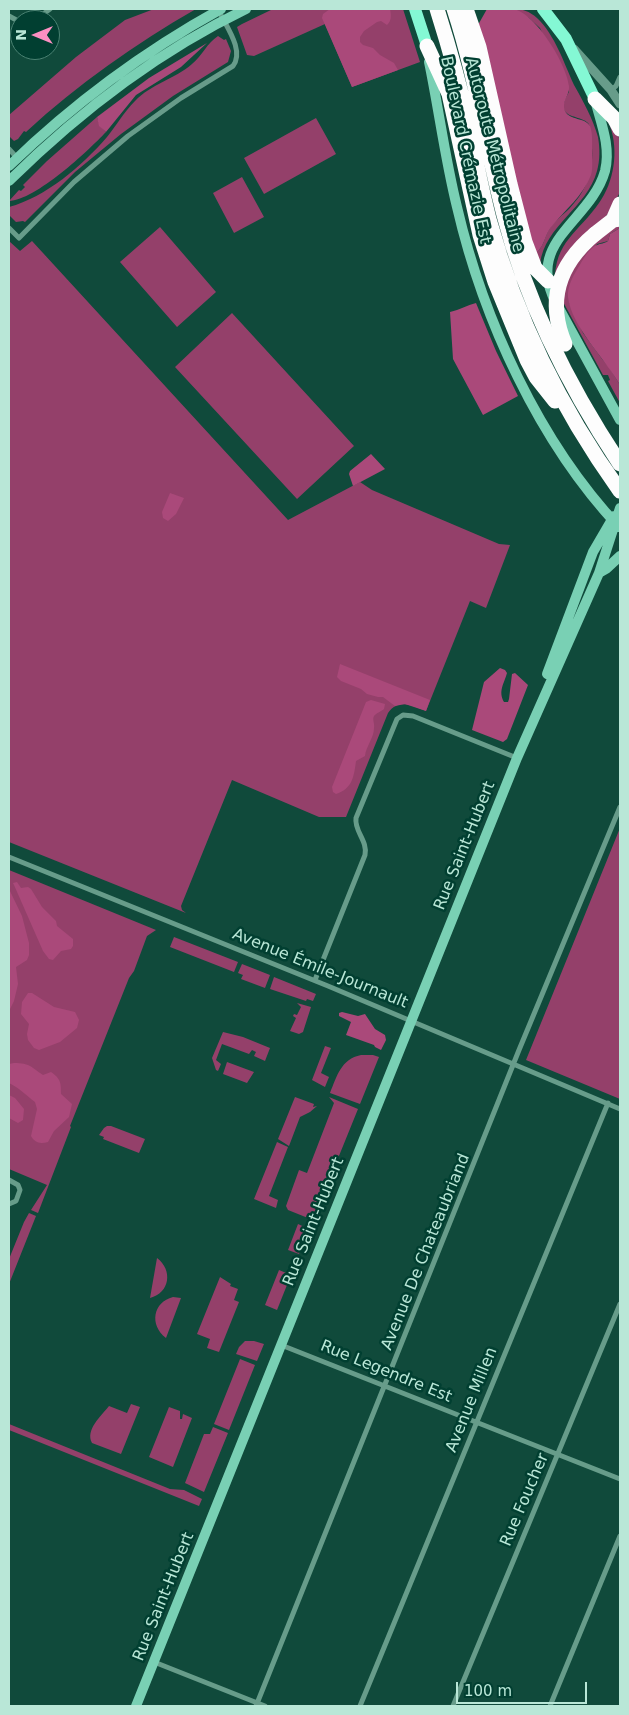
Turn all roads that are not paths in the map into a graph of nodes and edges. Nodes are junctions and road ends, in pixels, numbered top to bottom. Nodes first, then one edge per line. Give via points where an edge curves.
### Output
1 (219, 9) edge
2 (246, 9) edge
3 (415, 9) edge
4 (437, 9) edge
5 (454, 9) edge
6 (466, 9) edge
7 (543, 9) edge
8 (223, 21) junction
9 (566, 39) junction
10 (426, 46) junction
11 (620, 77) edge
12 (611, 90) junction
13 (595, 99) junction
14 (620, 104) edge
15 (620, 130) edge
16 (9, 149) edge
17 (17, 158) junction
18 (9, 166) edge
19 (25, 166) junction
20 (9, 182) edge
21 (620, 204) edge
22 (616, 220) edge
23 (9, 228) edge
24 (548, 281) junction
25 (583, 404) junction
26 (620, 420) edge
27 (580, 430) junction
28 (620, 464) edge
29 (620, 491) edge
30 (616, 523) edge
31 (620, 556) edge
32 (599, 573) junction
33 (519, 753) junction
34 (620, 807) edge
35 (9, 857) edge
36 (315, 980) junction
37 (411, 1020) junction
38 (514, 1065) junction
39 (608, 1104) junction
40 (620, 1109) edge
41 (9, 1180) edge
42 (9, 1204) edge
43 (620, 1304) edge
44 (281, 1345) junction
45 (386, 1386) junction
46 (476, 1422) junction
47 (558, 1454) junction
48 (620, 1478) edge
49 (620, 1536) edge
50 (154, 1662) junction
51 (257, 1705) edge
52 (136, 1706) edge
53 (265, 1706) edge
54 (360, 1706) edge
55 (453, 1706) edge
56 (550, 1706) edge

1 - 8 street
1 - 17 main road via 156,46 114,76 53,124
2 - 8 main road
3 - 10 main road, Boulevard Crémazie Est
4 - 27 highway, Autoroute Métropolitaine via 456,72 497,248 538,354
5 - 25 highway, Autoroute Métropolitaine via 469,60 504,215 520,267 541,321
6 - 24 highway via 479,47 527,249 535,268
7 - 9 main road
8 - 19 main road via 178,46 118,87
8 - 23 street via 237,51 233,66 117,145 64,191 19,238
9 - 12 street
9 - 13 main road
10 - 27 highway via 449,94 487,259 524,354 536,377
10 - 30 main road, Boulevard Crémazie Est via 456,205 488,309 543,422 584,485
11 - 12 street
12 - 14 street
13 - 15 highway via 614,118
13 - 24 main road via 606,145 605,171 594,196 553,246
16 - 17 street
17 - 18 main road
17 - 19 street
19 - 20 main road
21 - 22 highway
22 - 25 highway, bridge via 577,250 566,268 557,295 559,328
24 - 26 main road via 553,297
25 - 28 highway, Autoroute Métropolitaine
27 - 29 highway, Autoroute Métropolitaine
30 - 32 main road, Rue Saint-Hubert
30 - 33 main road, Rue Saint-Hubert via 593,552 581,580
31 - 32 main road
32 - 33 main road, Rue Saint-Hubert
33 - 36 street via 413,716 403,715 397,719 356,820 366,848 365,854
33 - 37 main road, Rue Saint-Hubert
34 - 38 street, Avenue De Chateaubriand
35 - 36 street, Avenue Émile-Journault
36 - 37 street, Avenue Émile-Journault
37 - 38 street, Avenue Émile-Journault
37 - 44 main road, Rue Saint-Hubert
38 - 39 street, Avenue Émile-Journault
38 - 45 street, Avenue De Chateaubriand
39 - 40 street, Avenue Émile-Journault
39 - 46 street, Avenue Millen
41 - 42 street via 20,1190 16,1201
43 - 47 street, Rue Foucher
44 - 45 street, Rue Legendre Est
44 - 50 main road, Rue Saint-Hubert
45 - 46 street, Rue Legendre Est
45 - 51 street, Avenue De Chateaubriand
46 - 47 street, Rue Legendre Est
46 - 54 street, Avenue Millen
47 - 48 street, Rue Legendre Est
47 - 55 street, Rue Foucher
49 - 56 street
50 - 51 street
50 - 52 main road, Rue Saint-Hubert
51 - 53 street

